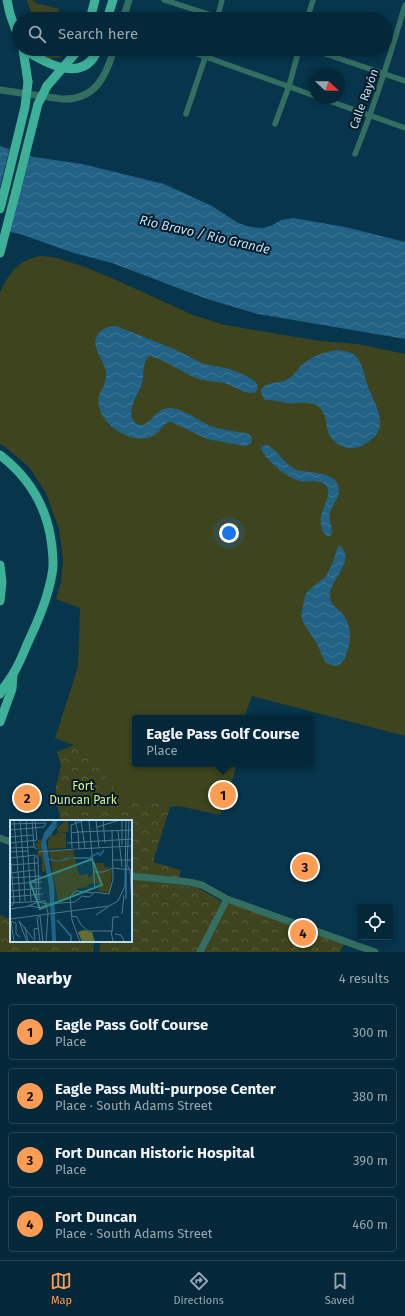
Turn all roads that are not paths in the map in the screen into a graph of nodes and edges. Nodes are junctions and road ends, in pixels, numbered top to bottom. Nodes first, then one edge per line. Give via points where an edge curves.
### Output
1 (7, 0) edge
2 (95, 0) edge
3 (113, 0) edge
4 (129, 0) edge
5 (164, 0) edge
6 (222, 0) edge
7 (313, 0) edge
8 (405, 5) edge
9 (92, 12) edge
10 (109, 12) edge
11 (125, 12) edge
12 (199, 12) edge
13 (219, 12) edge
14 (309, 12) edge
15 (12, 20) edge
16 (393, 46) edge
17 (24, 56) edge
18 (34, 56) edge
19 (73, 56) edge
20 (94, 56) edge
21 (112, 56) edge
22 (297, 56) edge
23 (332, 56) edge
24 (390, 56) edge
25 (206, 57) joint
26 (62, 68) junction
27 (385, 74) junction
28 (405, 81) edge
29 (289, 86) junction
30 (0, 90) edge
31 (309, 94) edge
32 (337, 104) edge
33 (186, 114) dead end
34 (370, 116) junction
35 (275, 124) dead end
36 (405, 128) edge
37 (355, 154) dead end
38 (0, 209) edge
39 (0, 253) edge
40 (0, 454) edge
41 (0, 565) edge
42 (0, 601) edge
43 (14, 673) junction
44 (0, 694) edge
45 (0, 722) edge
46 (0, 838) edge
47 (10, 842) edge
48 (132, 876) edge
49 (227, 899) junction
50 (200, 952) edge
51 (375, 952) edge

1 - 15 highway
2 - 9 highway
3 - 10 highway
4 - 11 street
5 - 12 street
6 - 13 street
7 - 14 street
8 - 16 street, Calle Rayón
17 - 38 highway, bridge via 28,82 25,107
18 - 26 highway
19 - 26 highway
20 - 26 highway via 87,64 77,69
21 - 30 street via 100,82 83,96 68,99
22 - 29 street
23 - 27 street
24 - 27 street, Calle Rayón
25 - 29 street
25 - 33 street
26 - 39 highway, bridge via 47,86 38,104
27 - 28 street
27 - 34 street, Calle Rayón
29 - 31 street
29 - 35 street
32 - 34 street
34 - 36 street
34 - 37 street, Calle Rayón
40 - 43 highway via 37,496 46,514 53,556 52,574 40,617
41 - 42 highway
43 - 44 highway
43 - 45 highway via 12,689
46 - 47 street
48 - 49 street via 202,885
49 - 50 street
49 - 51 street

